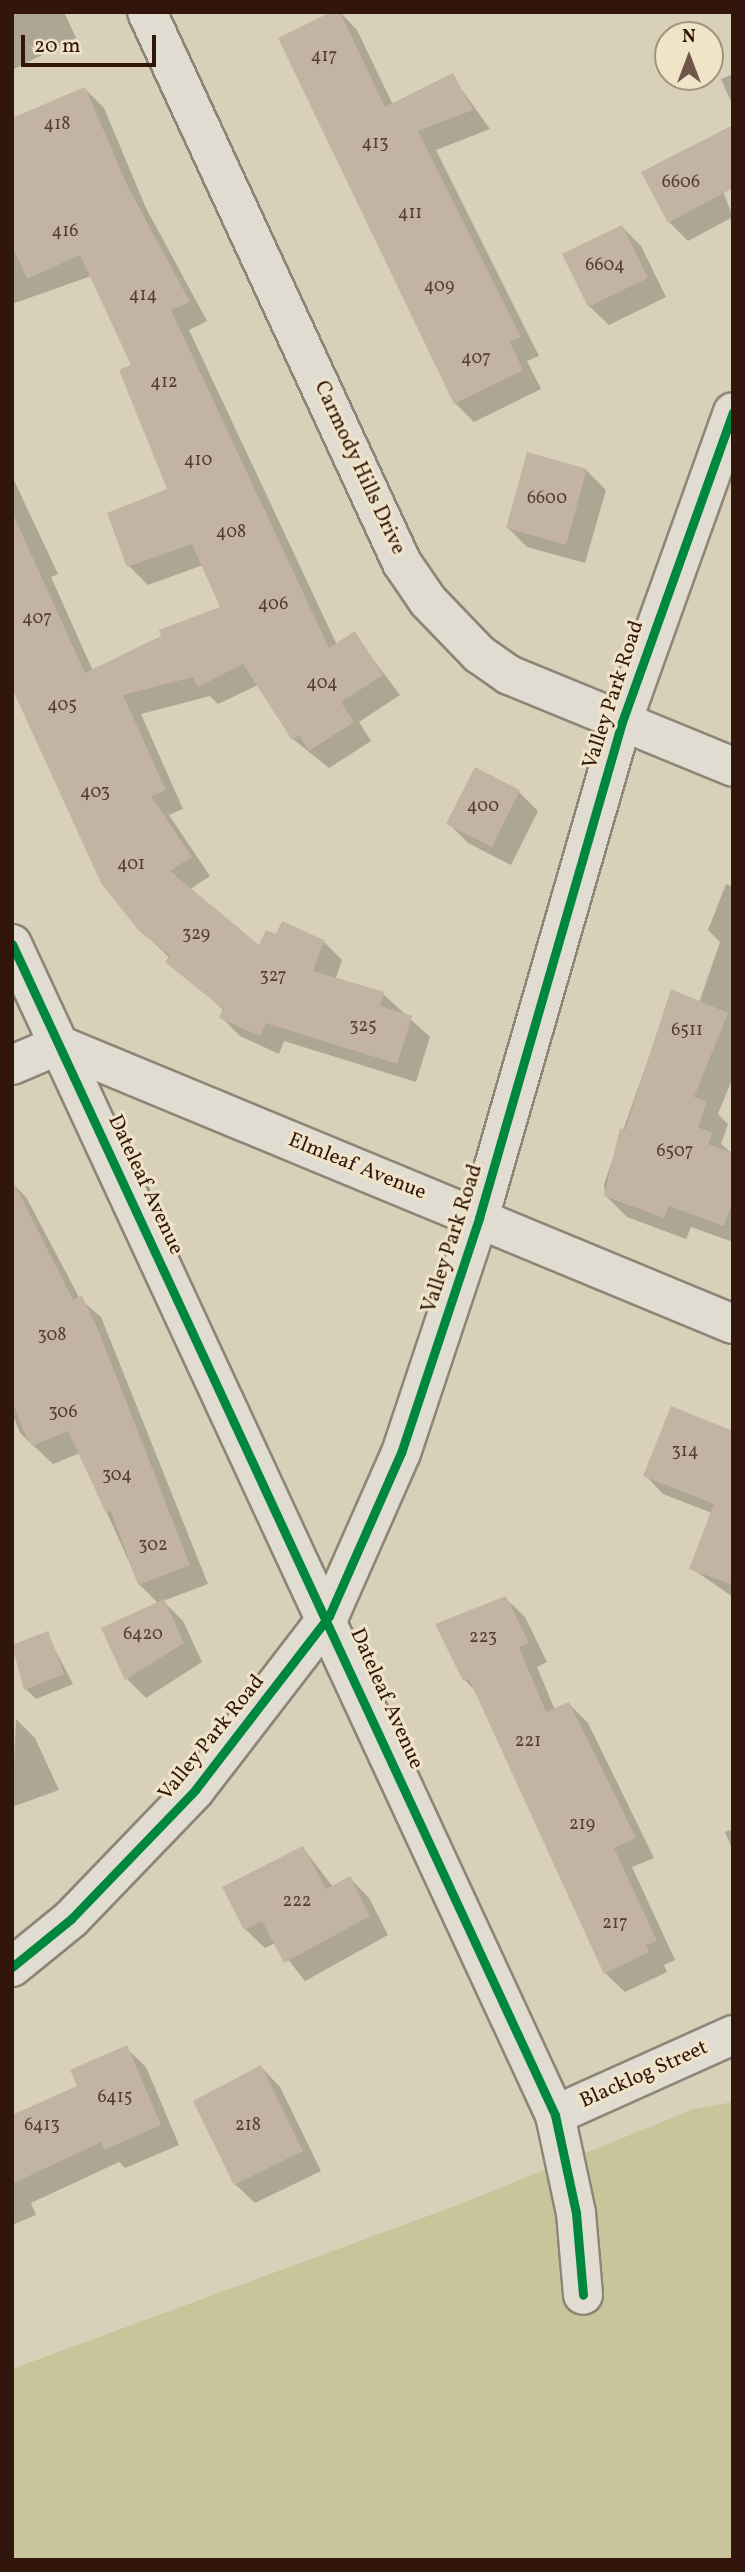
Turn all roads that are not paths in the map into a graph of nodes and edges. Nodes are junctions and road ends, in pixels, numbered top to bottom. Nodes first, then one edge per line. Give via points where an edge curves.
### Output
1 (147, 12) edge
2 (733, 412) edge
3 (622, 722) junction
4 (733, 767) edge
5 (12, 944) edge
6 (59, 1045) junction
7 (12, 1065) edge
8 (480, 1217) junction
9 (733, 1324) edge
10 (329, 1616) junction
11 (12, 1967) edge
12 (733, 2035) edge
13 (555, 2115) junction
14 (583, 2295) dead end

1 - 3 street, Carmody Hills Drive via 402,564 480,654 509,675
2 - 3 street, Valley Park Road
3 - 4 street, Carmody Hills Drive
3 - 8 street, Valley Park Road
5 - 6 street, Dateleaf Avenue
6 - 7 street
6 - 8 street, Elmleaf Avenue
6 - 10 street, Dateleaf Avenue
8 - 9 street, Elmleaf Avenue
8 - 10 street, Valley Park Road via 401,1453
10 - 11 street, Valley Park Road via 195,1790 80,1911
10 - 13 street, Dateleaf Avenue
12 - 13 street, Blacklog Street
13 - 14 street, Dateleaf Avenue via 576,2213

